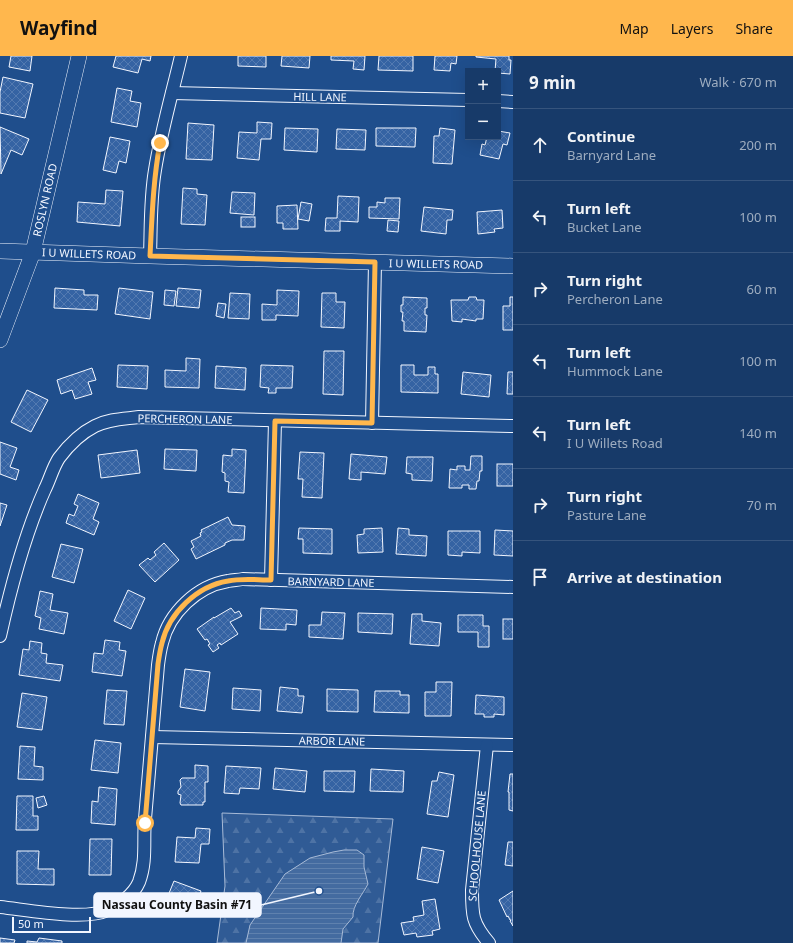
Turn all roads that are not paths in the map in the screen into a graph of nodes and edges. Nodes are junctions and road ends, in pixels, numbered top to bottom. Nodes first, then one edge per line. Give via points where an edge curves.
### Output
1 (79, 56) edge
2 (181, 56) edge
3 (172, 93) junction
4 (465, 100) edge
5 (501, 101) edge
6 (513, 102) edge
7 (0, 251) edge
8 (33, 252) junction
9 (150, 256) junction
10 (375, 262) junction
11 (513, 266) edge
12 (0, 340) edge
13 (275, 421) junction
14 (372, 423) junction
15 (513, 426) edge
16 (271, 580) junction
17 (513, 586) edge
18 (0, 636) edge
19 (152, 737) junction
20 (487, 745) junction
21 (513, 746) edge
22 (0, 906) edge
23 (489, 943) edge

1 - 8 main road, ROSLYN ROAD
2 - 3 street
3 - 4 street, HILL LANE
3 - 9 street via 154,172
5 - 6 street
7 - 8 main road, I U WILLETS ROAD
8 - 9 main road, I U WILLETS ROAD
8 - 12 main road, ROSLYN ROAD
9 - 10 main road, I U WILLETS ROAD
10 - 11 main road, I U WILLETS ROAD
10 - 14 street
13 - 14 street, PERCHERON LANE
13 - 16 street
13 - 18 street, PERCHERON LANE via 139,417 111,420 94,426 80,436 58,460 39,503 19,560
14 - 15 street, PERCHERON LANE
16 - 17 street, BARNYARD LANE
16 - 19 street, BARNYARD LANE via 243,579 217,584 198,593 177,613 162,642
19 - 20 street, ARBOR LANE
19 - 22 street, BARNYARD LANE via 144,860 138,882 128,896 108,910 88,915
20 - 21 street, ARBOR LANE
20 - 23 street, SCHOOLHOUSE LANE via 472,911 475,924

